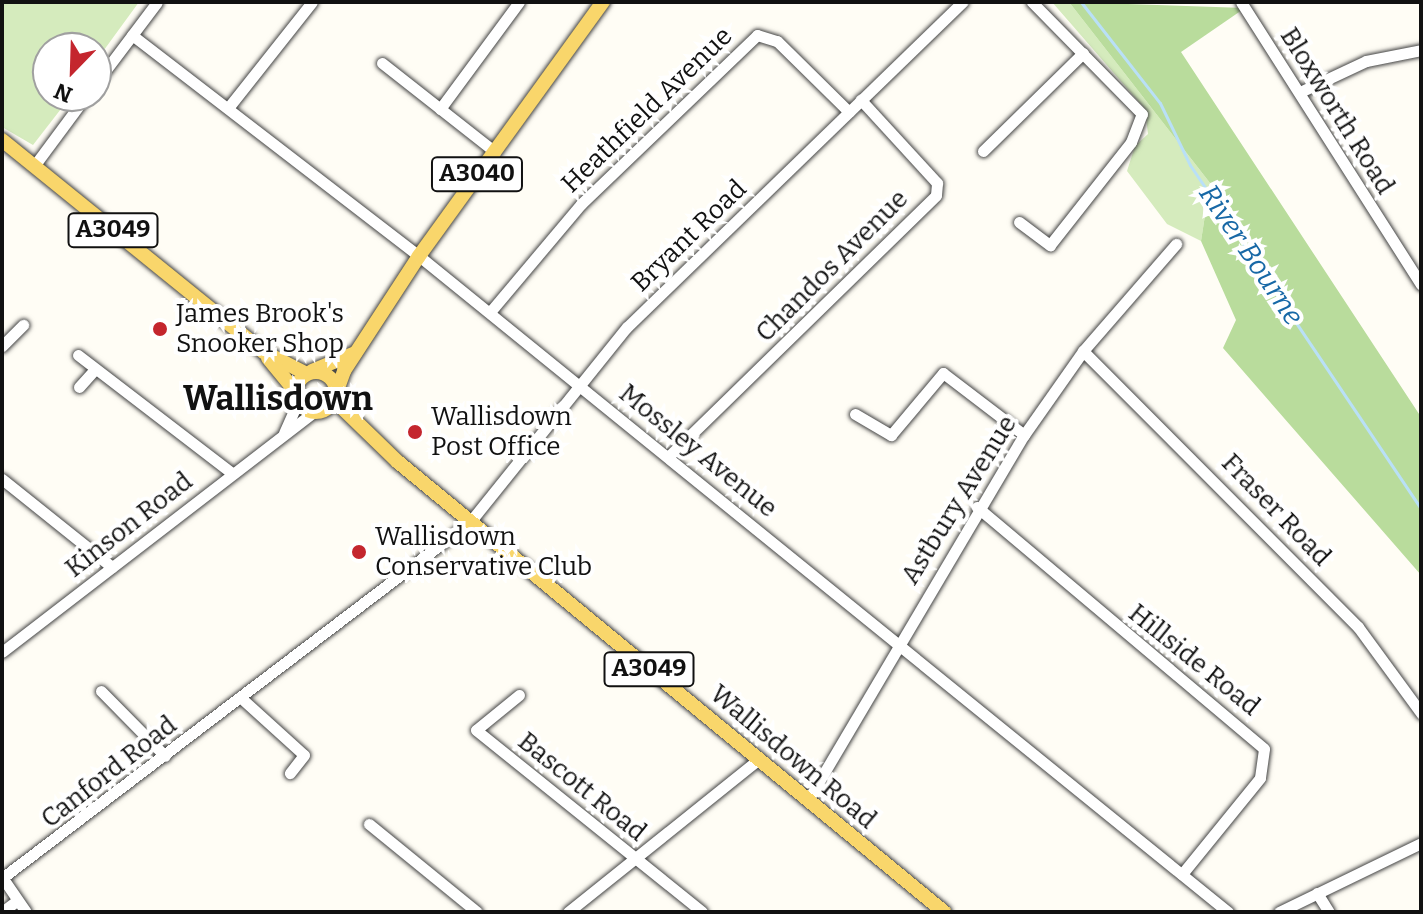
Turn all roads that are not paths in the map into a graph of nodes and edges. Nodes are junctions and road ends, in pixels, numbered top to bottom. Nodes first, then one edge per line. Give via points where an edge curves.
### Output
1 (157, 2) edge
2 (312, 2) edge
3 (519, 2) edge
4 (603, 2) edge
5 (962, 2) edge
6 (1032, 2) edge
7 (1241, 2) edge
8 (132, 35) junction
9 (1421, 50) edge
10 (1083, 53) junction
11 (112, 62) edge
12 (382, 63) dead end
13 (1300, 92) junction
14 (861, 100) junction
15 (228, 108) junction
16 (440, 109) junction
17 (74, 112) edge
18 (849, 112) junction
19 (2, 140) edge
20 (983, 151) dead end
21 (495, 152) junction
22 (34, 166) junction
23 (1019, 222) dead end
24 (1176, 244) dead end
25 (419, 256) junction
26 (1421, 285) edge
27 (490, 312) junction
28 (23, 325) dead end
29 (2, 346) edge
30 (359, 351) junction
31 (1083, 351) junction
32 (264, 352) junction
33 (78, 355) dead end
34 (95, 369) junction
35 (309, 373) junction
36 (579, 384) junction
37 (79, 387) dead end
38 (297, 396) junction
39 (326, 404) junction
40 (855, 414) dead end
41 (284, 434) junction
42 (1024, 435) junction
43 (669, 456) junction
44 (232, 473) junction
45 (2, 479) edge
46 (977, 507) junction
47 (470, 522) junction
48 (112, 567) junction
49 (897, 640) junction
50 (2, 652) edge
51 (101, 691) dead end
52 (519, 695) dead end
53 (240, 697) junction
54 (1421, 713) edge
55 (165, 756) junction
56 (759, 759) junction
57 (290, 773) dead end
58 (808, 800) junction
59 (369, 824) dead end
60 (1421, 843) edge
61 (635, 858) junction
62 (1182, 874) junction
63 (2, 878) edge
64 (1317, 893) junction
65 (14, 903) junction
66 (2, 912) edge
67 (26, 912) edge
68 (477, 912) edge
69 (568, 912) edge
70 (702, 912) edge
71 (944, 912) edge
72 (1228, 912) edge
73 (1279, 912) edge
74 (1329, 912) edge

1 - 8 street
2 - 15 street
3 - 16 street
4 - 21 main road, A3040
5 - 14 street, Bryant Road
6 - 10 street
7 - 13 street, Bloxworth Road
8 - 11 street
8 - 15 street, Mossley Avenue
9 - 13 street via 1366,61
10 - 20 street
10 - 23 street via 1142,114 1141,126 1050,245
12 - 16 street
13 - 26 street, Bloxworth Road
14 - 18 street, Bryant Road
14 - 43 street, Chandos Avenue via 937,183 936,195
15 - 25 street, Mossley Avenue
16 - 21 street
17 - 22 street
18 - 27 street, Heathfield Avenue via 777,41 757,35 581,204
18 - 36 street, Bryant Road via 641,312
19 - 22 main road, A3049
21 - 25 main road, A3040
22 - 32 main road, A3049
24 - 31 street, Astbury Avenue
25 - 27 street, Mossley Avenue
25 - 30 main road, A3040
27 - 36 street, Mossley Avenue
28 - 29 street
30 - 35 main road
30 - 39 main road, A3040
31 - 42 street, Astbury Avenue
31 - 54 street, Fraser Road via 1358,627
32 - 35 main road, A3049
32 - 38 main road, A3049
33 - 34 street
34 - 37 street
34 - 44 street
35 - 38 main road
35 - 39 main road via 328,376
36 - 43 street, Mossley Avenue
36 - 47 street, Bryant Road
38 - 39 main road
38 - 41 street
39 - 41 street, Kinson Road
39 - 47 main road, Wallisdown Road / A3049
40 - 42 street via 885,435 905,422 943,373
41 - 44 street, Kinson Road
42 - 46 street, Astbury Avenue
43 - 49 street, Mossley Avenue
44 - 48 street, Kinson Road
45 - 48 street
46 - 49 street, Astbury Avenue
46 - 62 street, Hillside Road via 1261,745 1260,778
47 - 53 street, Canford Road
47 - 56 main road, Wallisdown Road / A3049
48 - 50 street, Kinson Road
49 - 58 street, Astbury Avenue
49 - 62 street, Mossley Avenue
51 - 55 street
52 - 61 street, Bascott Road via 476,730
53 - 55 street, Canford Road
53 - 57 street via 304,755
55 - 63 street, Canford Road
56 - 58 main road, Wallisdown Road / A3049
56 - 61 street
58 - 71 main road, Wallisdown Road / A3049
59 - 68 street
60 - 64 street
61 - 69 street
61 - 70 street, Bascott Road
62 - 72 street, Mossley Avenue
63 - 65 street
64 - 73 street
64 - 74 street
65 - 66 street
65 - 67 street

